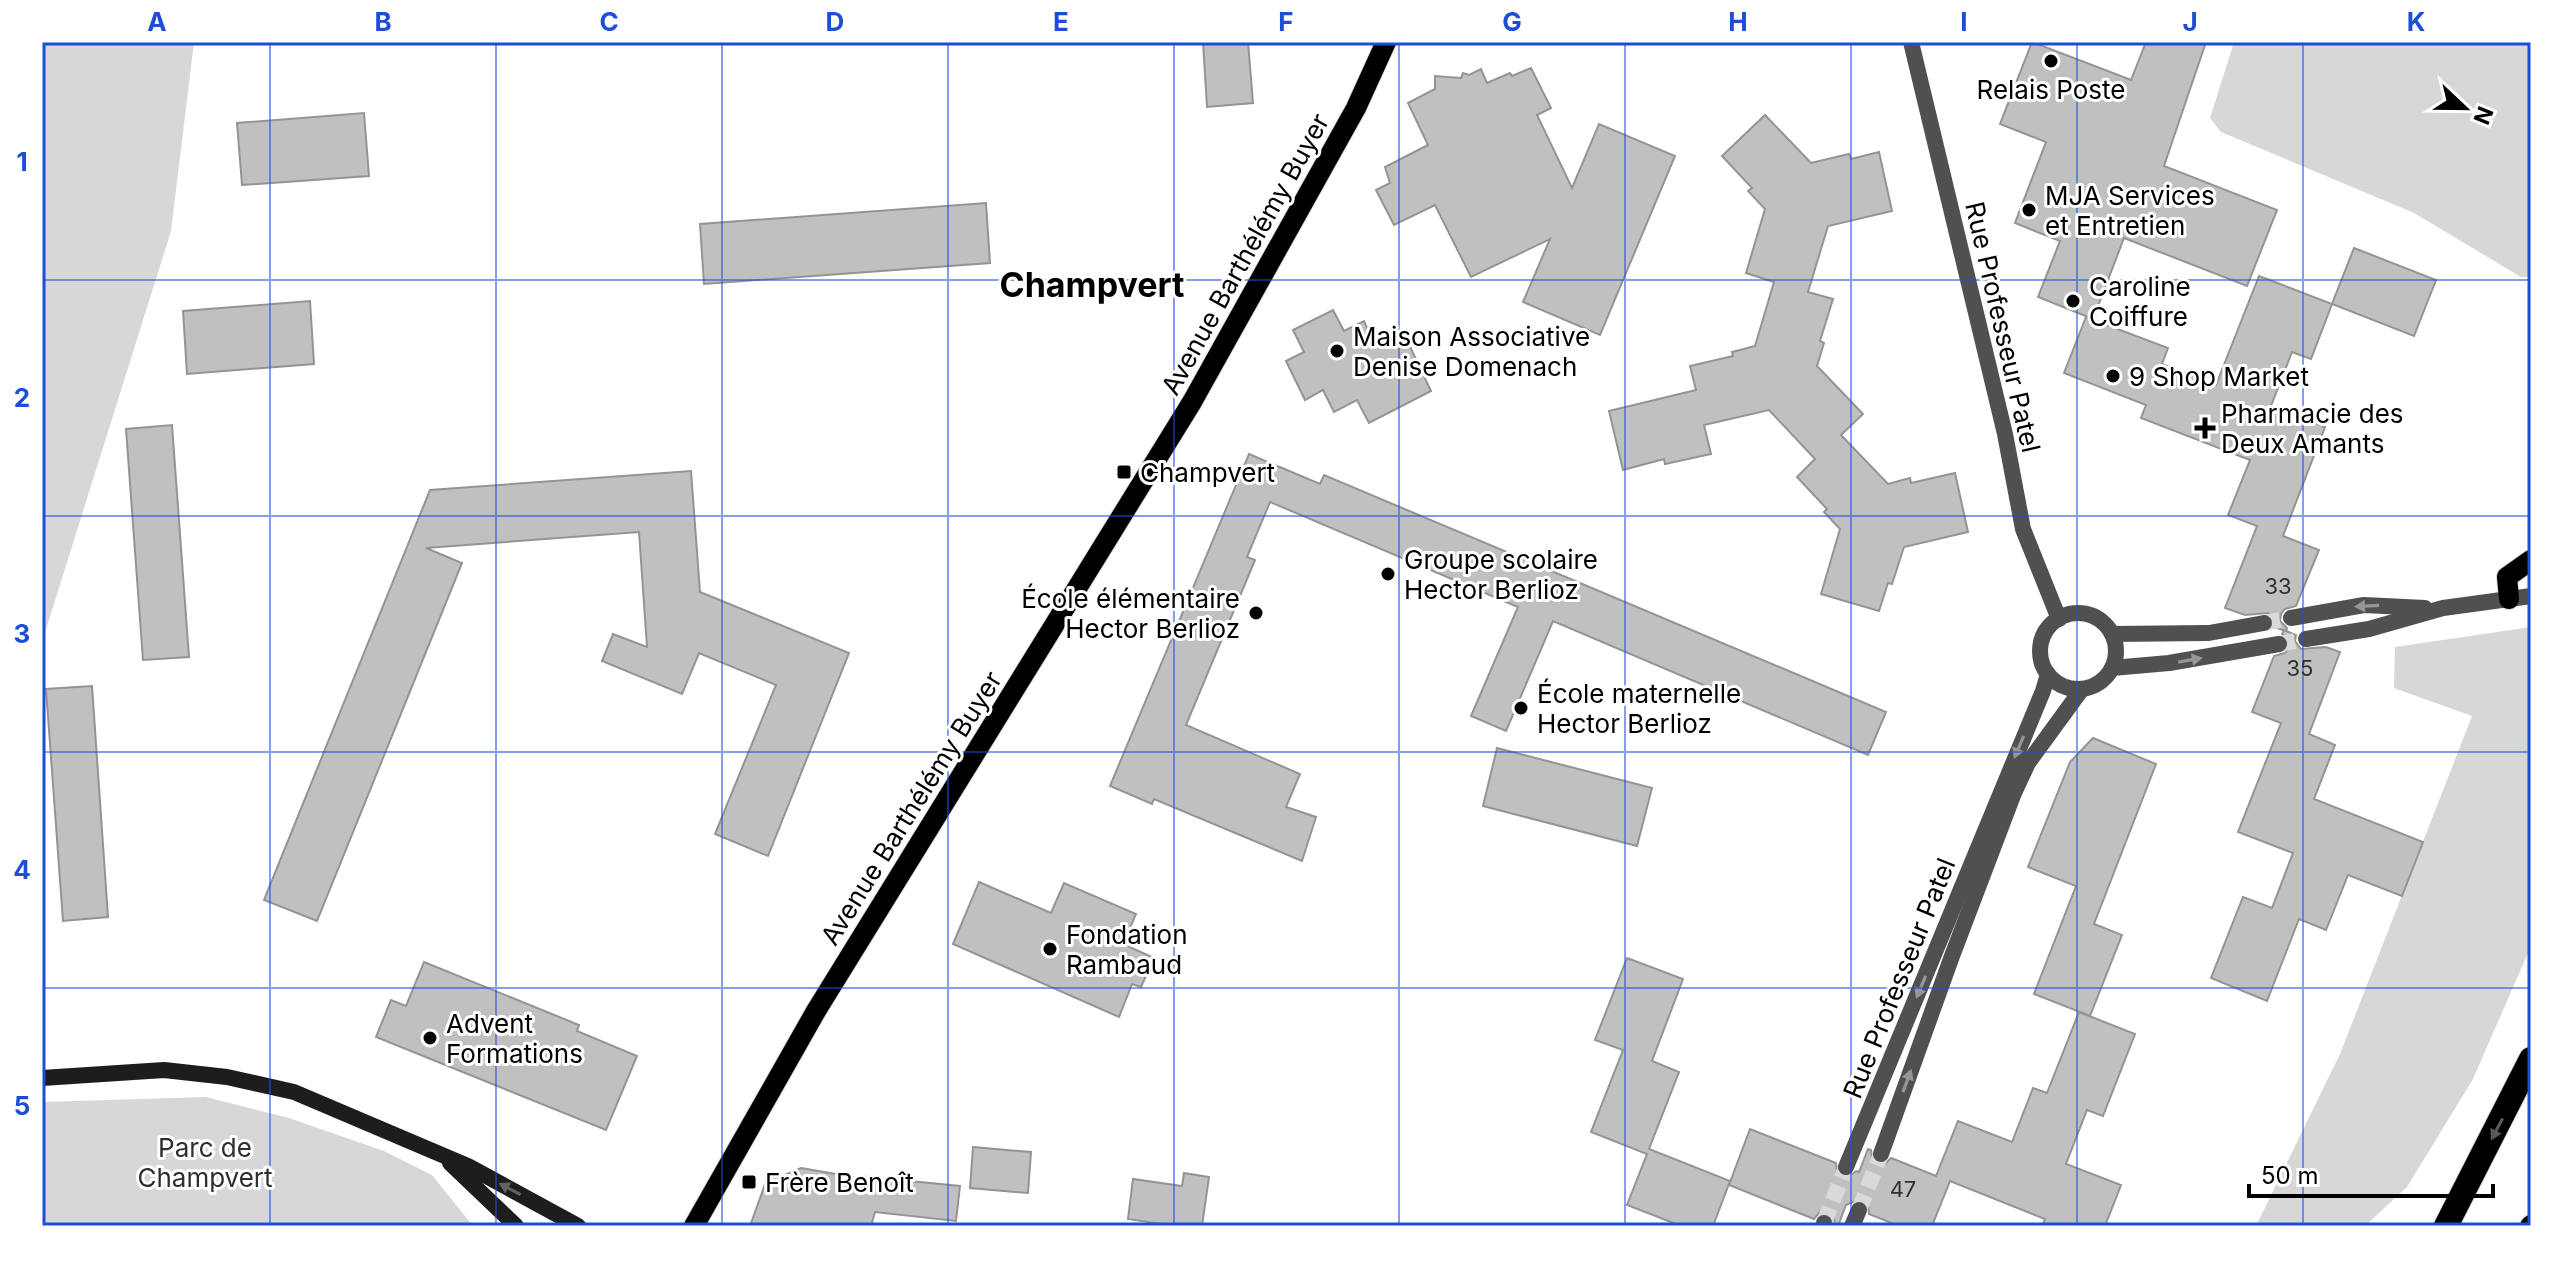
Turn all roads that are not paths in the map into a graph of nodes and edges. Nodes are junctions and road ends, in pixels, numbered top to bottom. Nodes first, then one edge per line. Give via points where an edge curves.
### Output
1 (1386, 42) edge
2 (1911, 42) edge
3 (2531, 560) edge
4 (2531, 596) edge
5 (2509, 599) junction
6 (2443, 608) junction
7 (2291, 618) tunnel mouth
8 (2059, 619) junction
9 (2264, 623) tunnel mouth
10 (2112, 634) junction
11 (2306, 639) tunnel mouth
12 (2279, 644) tunnel mouth
13 (2112, 668) junction
14 (2048, 674) junction
15 (2082, 689) junction
16 (2531, 1059) edge
17 (42, 1078) edge
18 (440, 1154) junction
19 (1881, 1154) tunnel mouth
20 (1846, 1167) tunnel mouth
21 (516, 1226) edge
22 (578, 1226) edge
23 (694, 1226) edge
24 (2446, 1226) edge

1 - 23 main road, Avenue Barthélémy Buyer via 1356,108 1199,391 810,1022
2 - 8 street, Rue Professeur Patel via 2023,529
3 - 5 main road via 2507,577
4 - 5 street
5 - 6 street
6 -> 7 street via 2364,605
6 - 11 street via 2369,629
8 - 10 street via 2082,613
8 - 14 street via 2049,627 2040,650
9 - 10 street via 2209,633
10 - 13 street
13 -> 12 street
13 - 15 street via 2094,686
14 - 15 street via 2057,683
14 -> 20 street, Rue Professeur Patel
19 -> 15 street, Rue Professeur Patel via 2014,793 2028,763
16 -> 24 highway
17 - 18 street via 164,1070 227,1077 294,1092
18 - 21 street
22 -> 18 street

